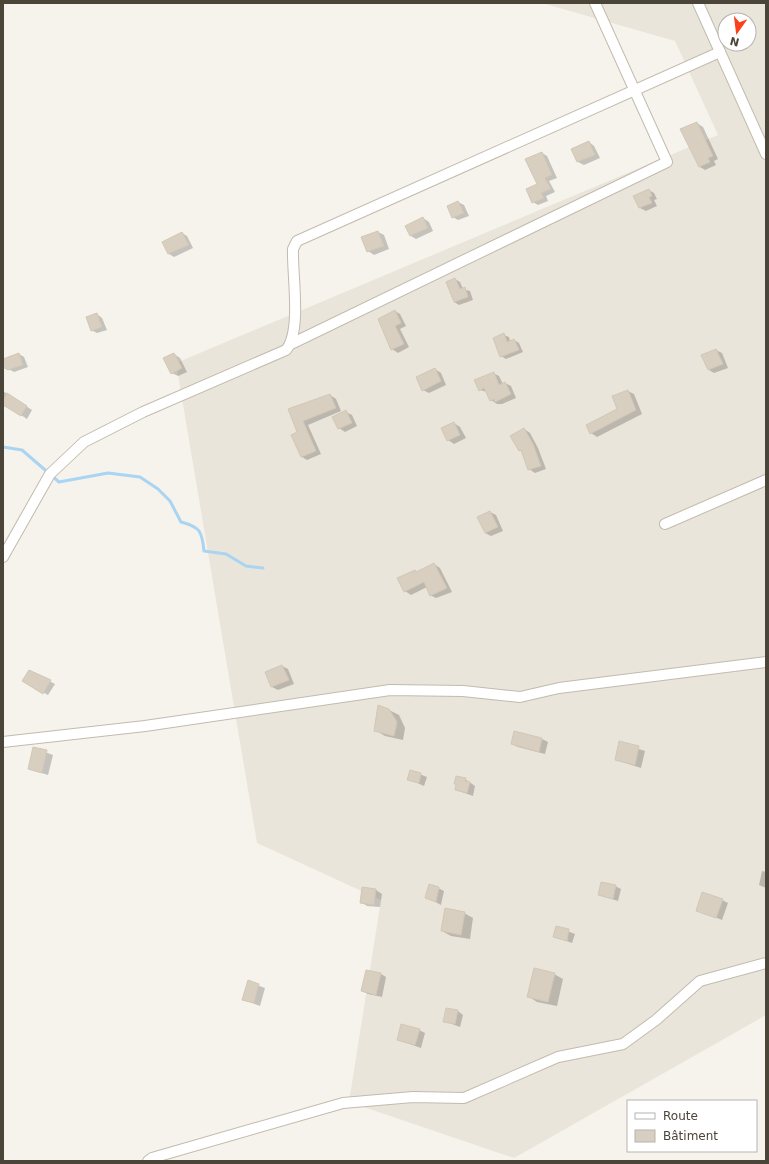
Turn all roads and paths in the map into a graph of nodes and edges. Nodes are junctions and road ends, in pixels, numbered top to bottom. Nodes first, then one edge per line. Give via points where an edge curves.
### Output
1 (595, 3) edge
2 (698, 3) edge
3 (717, 45) edge
4 (720, 52) joint
5 (634, 90) junction
6 (766, 154) edge
7 (291, 344) junction
8 (766, 480) edge
9 (665, 524) dead end
10 (3, 557) edge
11 (766, 662) edge
12 (3, 742) edge
13 (766, 962) edge
14 (148, 1161) edge

1 - 5 street
2 - 3 street
4 - 5 street
4 - 6 street
5 - 7 street via 297,241 293,249 295,326
5 - 7 street via 667,162
7 - 10 street via 286,350 143,412 84,442 50,474
8 - 9 street
11 - 12 street via 559,688 520,697 463,691 390,690 145,726
13 - 14 street via 700,981 656,1020 623,1044 558,1057 464,1098 413,1097 343,1103

